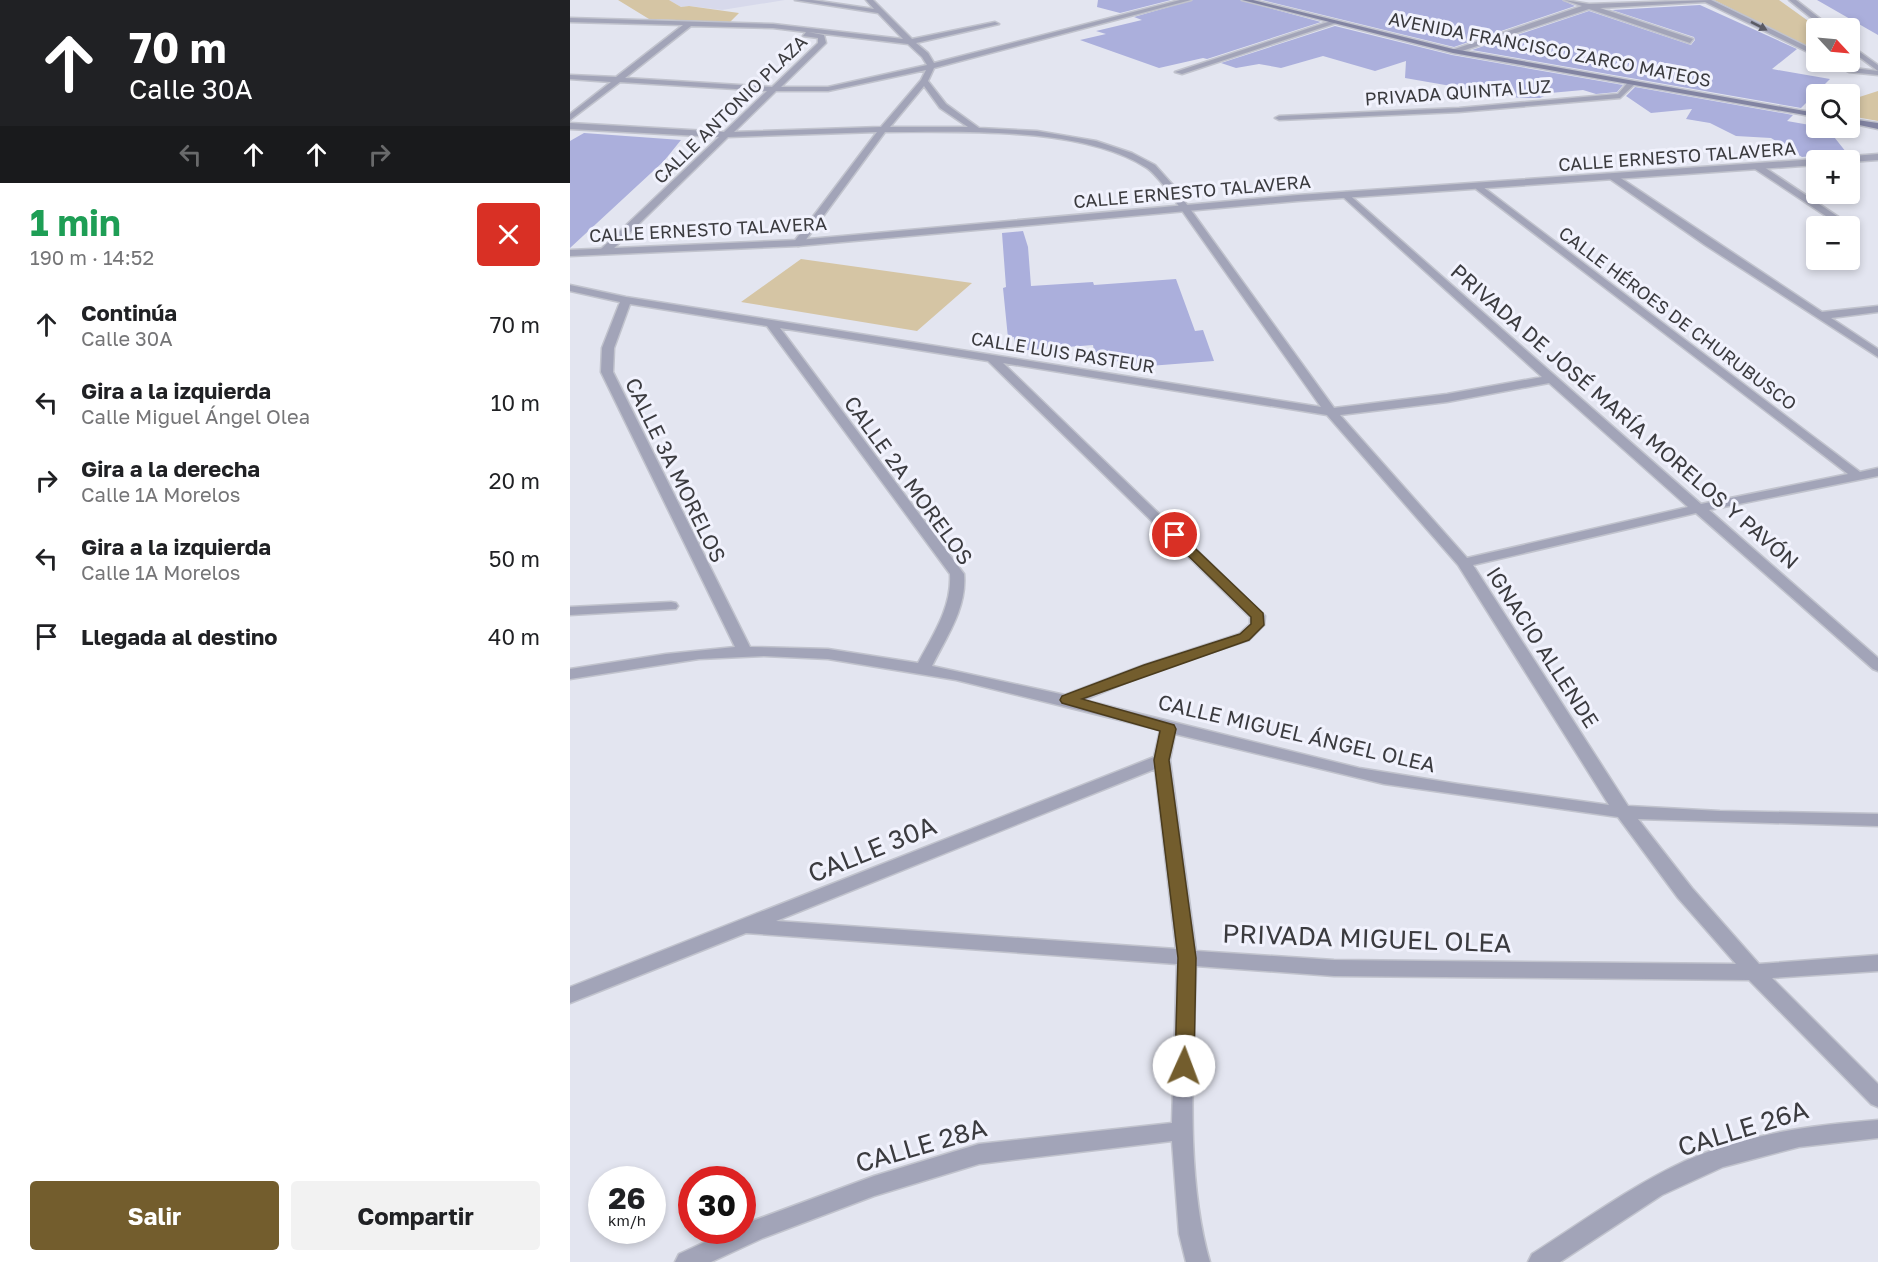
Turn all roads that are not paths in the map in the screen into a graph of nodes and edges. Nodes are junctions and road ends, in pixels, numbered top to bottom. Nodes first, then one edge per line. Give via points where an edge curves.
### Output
1 (798, 0) edge
2 (869, 0) edge
3 (1188, 0) edge
4 (1245, 0) edge
5 (1567, 0) edge
6 (1706, 0) edge
7 (1792, 0) edge
8 (1590, 6) junction
9 (883, 12) junction
10 (1815, 18) edge
11 (570, 20) edge
12 (1334, 22) junction
13 (690, 23) junction
14 (994, 24) dead end
15 (753, 25) junction
16 (1690, 41) dead end
17 (910, 42) junction
18 (1806, 49) edge
19 (1453, 51) junction
20 (1860, 56) edge
21 (931, 67) junction
22 (1860, 71) edge
23 (1878, 71) edge
24 (1179, 72) dead end
25 (570, 77) edge
26 (618, 80) junction
27 (924, 81) junction
28 (1632, 83) junction
29 (774, 89) junction
30 (1806, 113) edge
31 (570, 118) edge
32 (1279, 118) dead end
33 (1860, 123) edge
34 (570, 126) edge
35 (1878, 126) edge
36 (883, 129) junction
37 (977, 130) junction
38 (727, 135) junction
39 (1878, 157) edge
40 (1860, 158) edge
41 (1806, 163) edge
42 (1758, 167) junction
43 (1614, 177) junction
44 (1479, 187) junction
45 (1346, 195) junction
46 (1185, 208) junction
47 (1832, 216) edge
48 (798, 243) junction
49 (605, 251) junction
50 (570, 253) edge
51 (570, 288) edge
52 (626, 300) junction
53 (1878, 309) edge
54 (1820, 316) junction
55 (771, 323) junction
56 (1878, 354) edge
57 (992, 359) junction
58 (1551, 379) junction
59 (1331, 412) junction
60 (1878, 472) edge
61 (1858, 476) junction
62 (1700, 508) junction
63 (1464, 563) junction
64 (671, 606) dead end
65 (570, 611) edge
66 (745, 652) junction
67 (1877, 663) edge
68 (922, 669) junction
69 (570, 674) edge
70 (1068, 700) junction
71 (1168, 729) junction
72 (1162, 760) junction
73 (1623, 812) junction
74 (1878, 820) edge
75 (747, 926) junction
76 (1187, 958) junction
77 (1878, 963) edge
78 (1754, 972) junction
79 (570, 995) edge
80 (1878, 1098) edge
81 (1878, 1129) edge
82 (1182, 1131) junction
83 (687, 1262) edge
84 (1198, 1262) edge
85 (1540, 1262) edge

1 - 9 street
2 - 9 street
3 - 21 street
4 - 12 main road, AVENIDA FRANCISCO ZARCO MATEOS
5 - 8 street
6 - 8 street
6 -> 18 street
7 - 10 street
8 - 16 street
8 - 19 street
9 - 17 street
11 - 13 street
12 - 19 main road, AVENIDA FRANCISCO ZARCO MATEOS
12 - 24 street
13 - 15 street
13 - 26 street
14 - 17 street
15 - 17 street
15 - 29 street, CALLE ANTONIO PLAZA via 823,39
17 - 21 street via 930,61
19 - 28 main road, AVENIDA FRANCISCO ZARCO MATEOS
20 - 23 street
21 - 27 street
21 - 29 street via 828,89
22 - 23 street
25 - 26 street
26 - 29 street
26 - 31 street
27 - 36 street
27 - 37 street via 943,106
28 - 30 main road, AVENIDA FRANCISCO ZARCO MATEOS
28 - 32 street, PRIVADA QUINTA LUZ via 1620,96 1595,100
29 - 38 street, CALLE ANTONIO PLAZA
33 - 35 main road
34 - 38 street, IGNACIO ALLENDE
36 - 37 street, IGNACIO ALLENDE
36 - 38 street, IGNACIO ALLENDE
36 - 48 street
37 - 46 street, IGNACIO ALLENDE via 1070,139 1129,155 1152,167
38 - 49 street, CALLE ANTONIO PLAZA
39 - 40 street
41 - 42 street, CALLE ERNESTO TALAVERA
42 - 43 street, CALLE ERNESTO TALAVERA
42 - 47 street
43 - 44 street, CALLE ERNESTO TALAVERA
43 - 54 street
44 - 45 street, CALLE ERNESTO TALAVERA
44 - 61 street, CALLE HÉROES DE CHURUBUSCO
45 - 46 street, CALLE ERNESTO TALAVERA
45 - 58 street, PRIVADA DE JOSÉ MARÍA MORELOS Y PAVÓN
46 - 48 street, CALLE ERNESTO TALAVERA
46 - 59 street, IGNACIO ALLENDE
48 - 49 street, CALLE ERNESTO TALAVERA
49 - 50 street, CALLE ERNESTO TALAVERA
51 - 52 street, CALLE LUIS PASTEUR
52 - 55 street, CALLE LUIS PASTEUR
52 - 66 street, CALLE 3A MORELOS via 608,348 607,372
53 - 54 street
54 - 56 street
55 - 57 street, CALLE LUIS PASTEUR
55 - 68 street, CALLE 2A MORELOS via 957,574 957,601
57 - 59 street, CALLE LUIS PASTEUR
57 - 70 street via 1258,616 1257,625 1244,637
58 - 59 street, CALLE LUIS PASTEUR via 1447,398
58 - 62 street, PRIVADA DE JOSÉ MARÍA MORELOS Y PAVÓN
59 - 63 street, IGNACIO ALLENDE
60 - 61 street
61 - 62 street
62 - 63 street
62 - 67 street, PRIVADA DE JOSÉ MARÍA MORELOS Y PAVÓN
63 - 73 street, IGNACIO ALLENDE
64 - 65 street
66 - 68 street, CALLE MIGUEL ÁNGEL OLEA via 826,654
66 - 69 street, CALLE MIGUEL ÁNGEL OLEA via 663,658
68 - 70 street, CALLE MIGUEL ÁNGEL OLEA
70 - 71 street, CALLE MIGUEL ÁNGEL OLEA
71 - 72 street
71 - 73 street, CALLE MIGUEL ÁNGEL OLEA via 1438,789
72 - 75 street, CALLE 30A
72 - 76 street
73 - 74 street, CALLE MIGUEL ÁNGEL OLEA
73 - 78 street, IGNACIO ALLENDE via 1685,893
75 - 76 street, PRIVADA MIGUEL OLEA
75 - 79 street, CALLE 30A
76 - 78 street, PRIVADA MIGUEL OLEA via 1334,968
76 - 82 street
77 - 78 street, PRIVADA MIGUEL OLEA
78 - 80 street, IGNACIO ALLENDE
81 - 85 street, CALLE 26A via 1825,1132 1721,1158 1671,1179
82 - 83 street, CALLE 28A via 979,1154 874,1186 755,1230
82 - 84 street via 1191,1234

